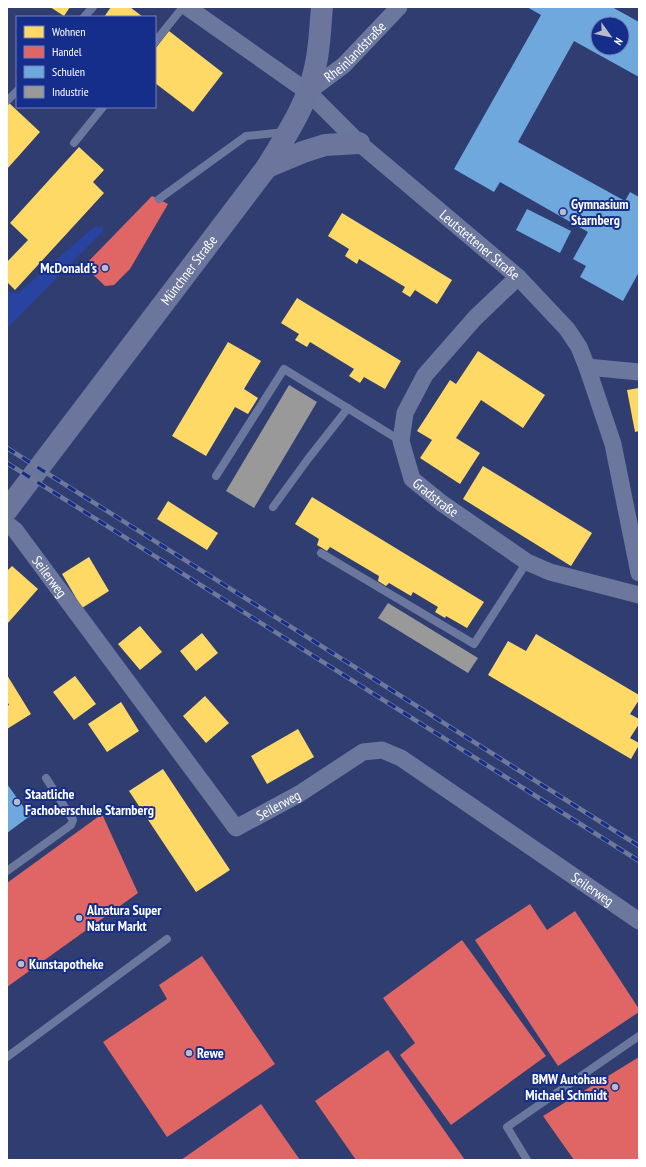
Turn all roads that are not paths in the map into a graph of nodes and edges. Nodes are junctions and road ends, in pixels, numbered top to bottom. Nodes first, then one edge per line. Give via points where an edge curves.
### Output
1 (92, 7) edge
2 (183, 7) edge
3 (187, 7) edge
4 (322, 7) edge
5 (399, 7) edge
6 (85, 16) edge
7 (156, 41) edge
8 (16, 92) edge
9 (308, 92) junction
10 (7, 101) edge
11 (102, 108) edge
12 (288, 132) junction
13 (74, 143) dead end
14 (359, 143) junction
15 (267, 167) junction
16 (159, 199) dead end
17 (518, 277) junction
18 (587, 367) junction
19 (639, 372) edge
20 (348, 408) junction
21 (401, 441) junction
22 (216, 476) dead end
23 (273, 507) dead end
24 (7, 510) edge
25 (7, 524) edge
26 (321, 553) dead end
27 (527, 562) junction
28 (639, 573) edge
29 (639, 594) edge
30 (46, 778) dead end
31 (7, 871) edge
32 (639, 921) edge
33 (167, 939) dead end
34 (639, 1036) edge
35 (7, 1057) edge
36 (527, 1160) edge

1 - 6 lane
2 - 7 lane
3 - 9 street, Leutstettener Straße
4 - 9 main road, Münchner Straße via 315,69
5 - 9 street, Rheinlandstraße via 344,65
8 - 10 lane
9 - 12 main road, Münchner Straße
9 - 14 street, Leutstettener Straße
11 - 13 lane
12 - 15 main road, Münchner Straße
12 - 16 lane via 246,136
14 - 15 main road via 325,145
14 - 17 street, Leutstettener Straße
15 - 24 main road, Münchner Straße
17 - 18 street, Leutstettener Straße via 567,329 579,347
17 - 21 street, Gradstraße via 475,318 425,375 405,413
18 - 19 street
18 - 28 street, Leutstettener Straße via 613,444
20 - 21 lane
20 - 22 lane via 284,369
20 - 23 lane
21 - 27 street, Gradstraße via 412,479 442,504
25 - 32 street, Seilerweg via 15,530 236,828 299,794 363,752 382,750 400,758
26 - 27 lane via 474,644
27 - 29 street, Gradstraße via 550,572
30 - 31 lane via 73,820 71,825
33 - 35 lane
34 - 36 lane via 507,1127

